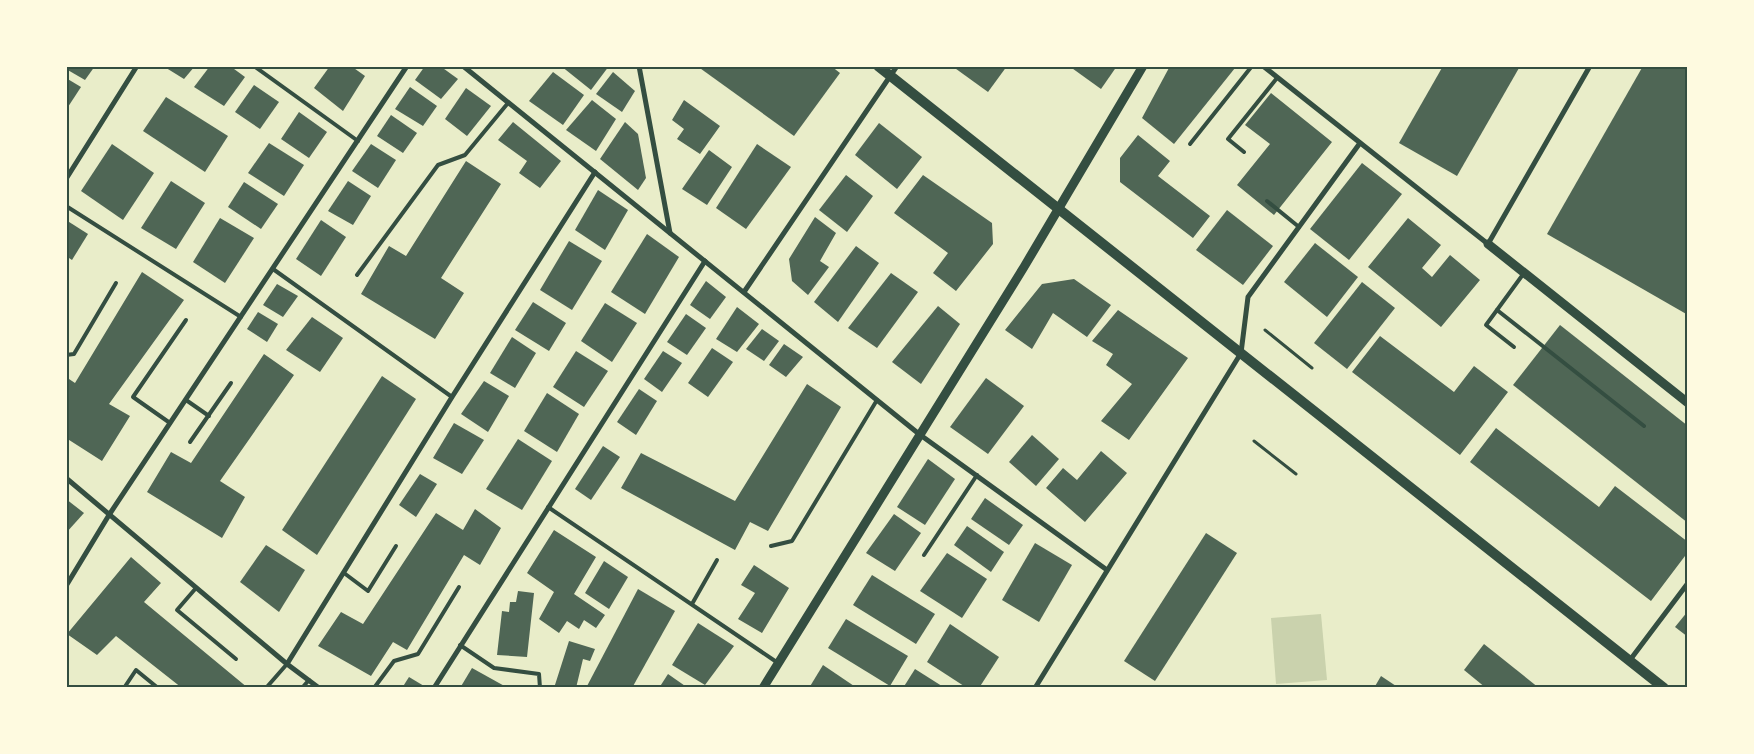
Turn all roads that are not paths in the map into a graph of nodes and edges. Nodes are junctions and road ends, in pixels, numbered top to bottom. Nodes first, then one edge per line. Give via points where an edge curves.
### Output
1 (137, 66) edge
2 (254, 66) edge
3 (407, 66) edge
4 (463, 66) edge
5 (639, 66) edge
6 (878, 66) edge
7 (897, 66) edge
8 (1143, 66) edge
9 (1252, 66) edge
10 (1263, 66) edge
11 (1590, 66) edge
12 (891, 76) junction
13 (1277, 78) junction
14 (508, 103) junction
15 (358, 141) junction
16 (1360, 143) junction
17 (1190, 144) dead end
18 (1244, 152) dead end
19 (595, 172) junction
20 (66, 179) edge
21 (1266, 201) dead end
22 (66, 206) edge
23 (1059, 209) junction
24 (1299, 227) junction
25 (670, 233) junction
26 (1488, 244) junction
27 (705, 261) junction
28 (273, 269) junction
29 (1524, 273) junction
30 (357, 276) dead end
31 (116, 283) dead end
32 (744, 292) junction
33 (1497, 310) junction
34 (241, 317) junction
35 (186, 320) dead end
36 (1514, 347) dead end
37 (1241, 353) junction
38 (66, 354) edge
39 (231, 383) dead end
40 (452, 397) junction
41 (186, 400) junction
42 (878, 400) junction
43 (1688, 403) edge
44 (209, 416) junction
45 (170, 423) junction
46 (1644, 426) dead end
47 (920, 434) junction
48 (190, 442) dead end
49 (977, 475) junction
50 (66, 478) edge
51 (548, 507) junction
52 (109, 516) junction
53 (396, 546) dead end
54 (771, 546) dead end
55 (924, 555) dead end
56 (717, 560) dead end
57 (1107, 570) junction
58 (344, 573) junction
59 (1688, 583) edge
60 (66, 586) edge
61 (459, 587) dead end
62 (196, 588) junction
63 (692, 604) junction
64 (460, 645) junction
65 (236, 659) dead end
66 (1629, 661) junction
67 (778, 662) junction
68 (287, 664) junction
69 (308, 680) junction
70 (124, 688) edge
71 (158, 688) edge
72 (266, 688) edge
73 (302, 688) edge
74 (319, 688) edge
75 (374, 688) edge
76 (434, 688) edge
77 (540, 688) edge
78 (763, 688) edge
79 (1035, 688) edge
80 (1664, 688) edge

1 - 20 street
2 - 15 lane
3 - 15 street
4 - 14 street
5 - 25 street
6 - 12 main road
7 - 12 street
8 - 23 street
9 - 17 lane
10 - 13 street
11 - 26 street
12 - 23 main road
12 - 32 street
13 - 16 street
13 - 18 lane via 1228,139
14 - 19 street
14 - 30 lane via 465,155 438,165
15 - 28 street
16 - 24 street
16 - 26 street
19 - 25 street
19 - 40 street
21 - 24 lane
22 - 34 lane
23 - 37 main road
23 - 47 street
24 - 37 street via 1248,297
25 - 27 street
26 - 29 street
27 - 32 street
27 - 51 street
28 - 34 street
28 - 40 lane
29 - 33 lane
29 - 43 street
31 - 38 lane via 74,354
32 - 42 street
33 - 36 lane via 1486,325
33 - 46 lane
34 - 41 street
35 - 45 lane via 133,397
37 - 57 street
37 - 66 main road
39 - 44 lane
40 - 58 street
41 - 44 lane
41 - 45 street
42 - 47 street
42 - 54 lane via 792,541
44 - 48 lane
45 - 52 street
47 - 49 street
47 - 67 street
49 - 55 lane
49 - 57 street
50 - 52 street
51 - 63 lane
51 - 64 street
52 - 60 street
52 - 62 street
53 - 58 lane via 368,591
56 - 63 lane
57 - 79 street
58 - 68 street
59 - 66 street
61 - 75 lane via 418,654 394,660
62 - 65 lane via 177,610
62 - 68 street
63 - 67 lane
64 - 76 street
64 - 77 lane via 494,668 539,674
66 - 80 main road
67 - 78 street
68 - 69 street
68 - 72 lane
69 - 73 lane
69 - 74 street
70 - 71 lane via 136,670

